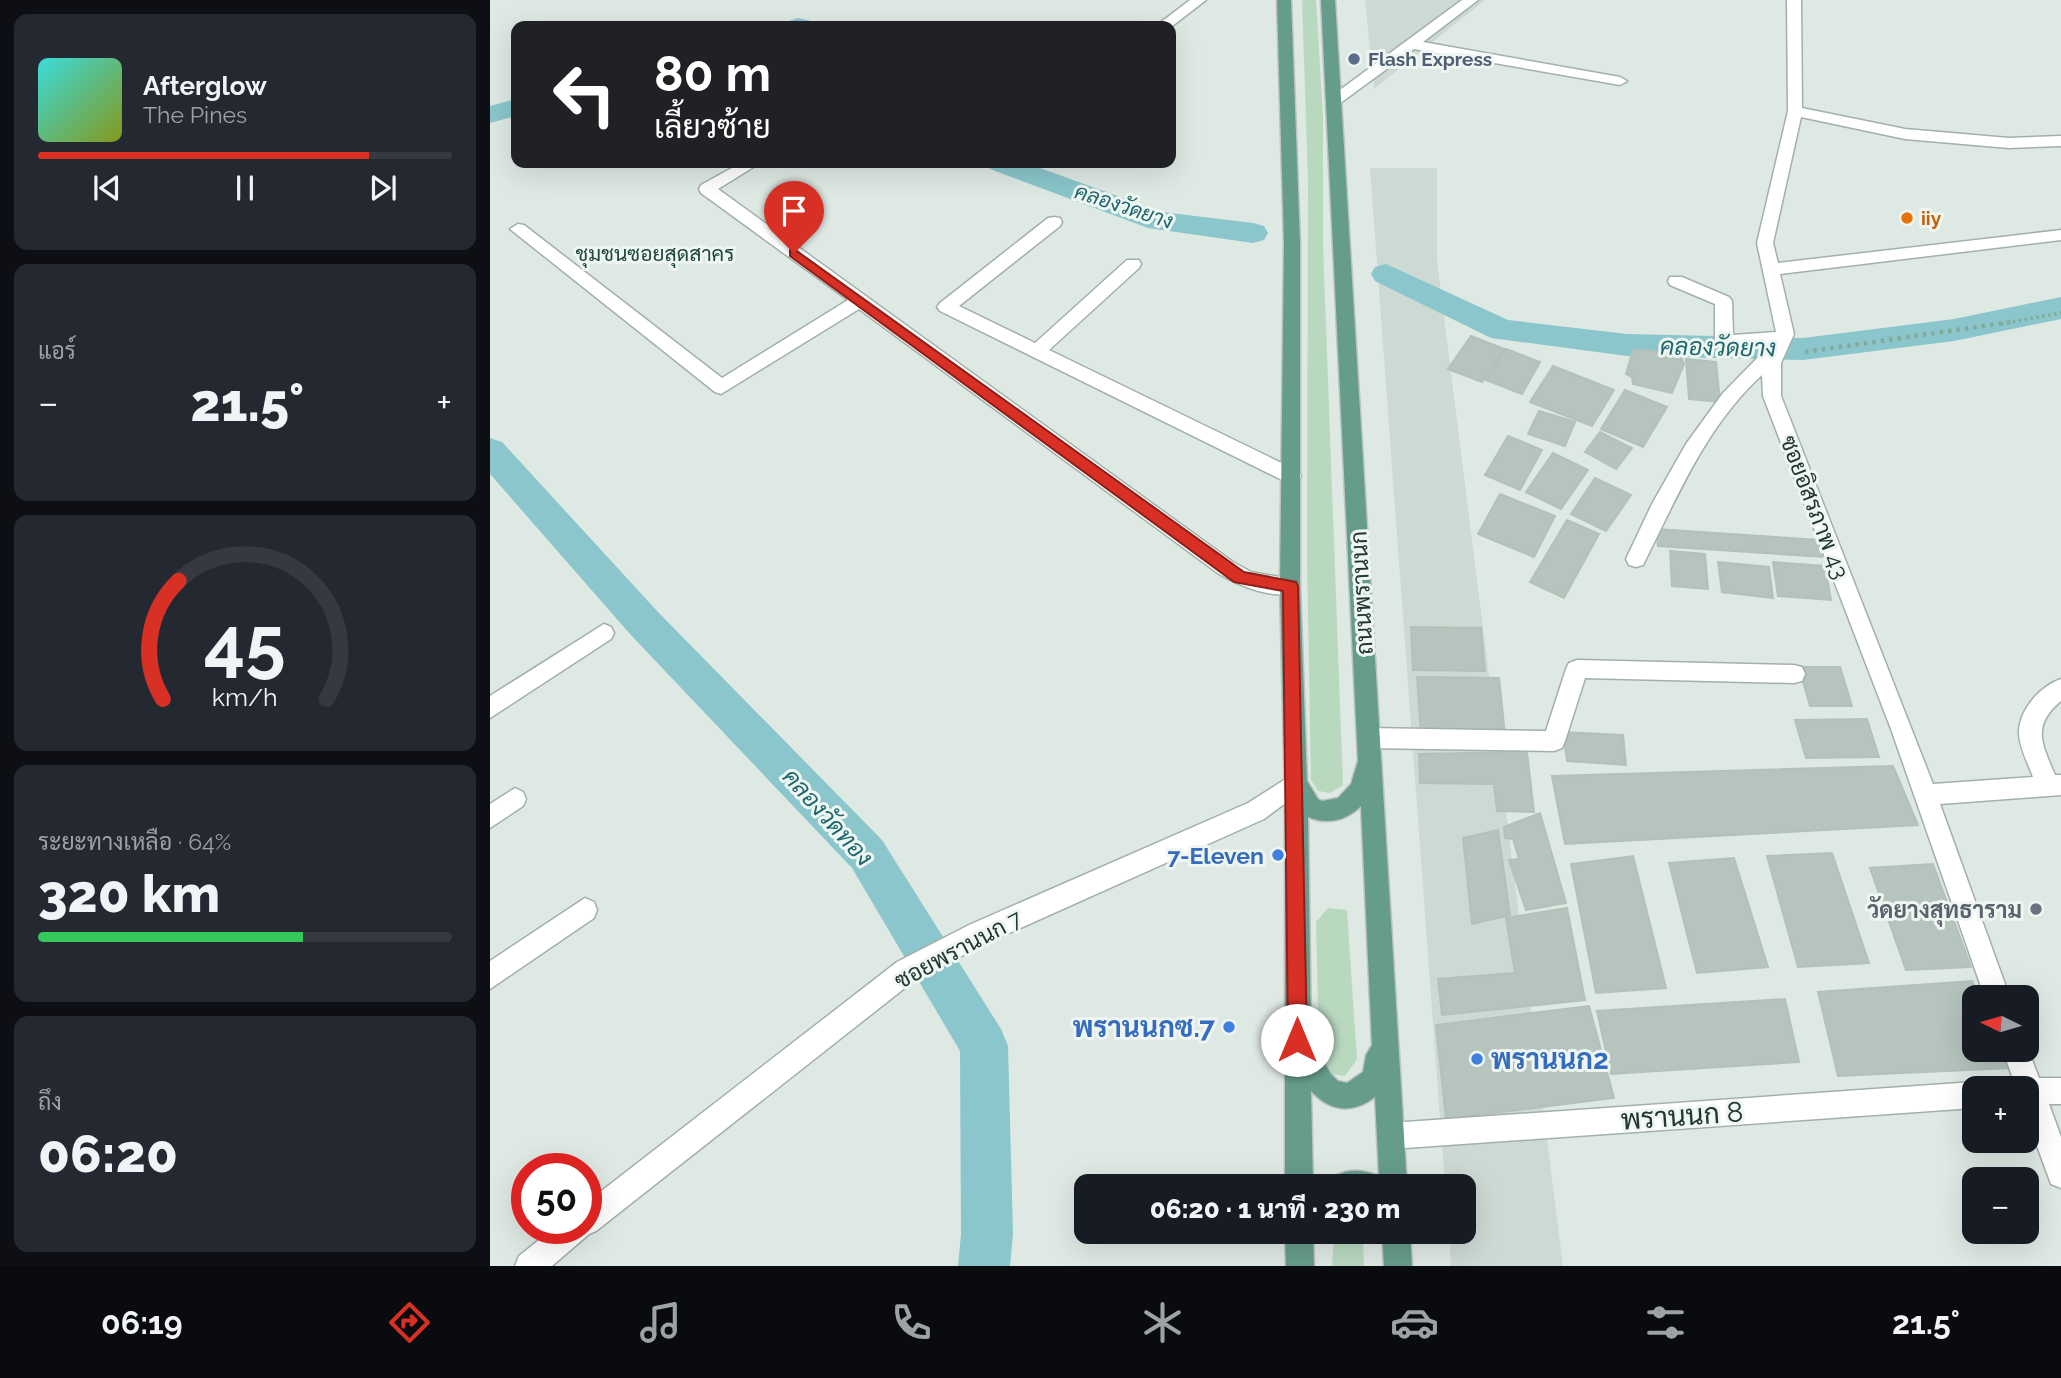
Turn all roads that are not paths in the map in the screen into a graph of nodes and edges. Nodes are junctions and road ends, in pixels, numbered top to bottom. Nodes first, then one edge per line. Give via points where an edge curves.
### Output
1 (1199, 0) edge
2 (1284, 0) edge
3 (1328, 0) edge
4 (1471, 0) edge
5 (1794, 0) edge
6 (1170, 21) edge
7 (1412, 44) junction
8 (1620, 81) dead end
9 (1334, 101) junction
10 (1795, 111) junction
11 (2060, 143) edge
12 (743, 168) edge
13 (1054, 222) dead end
14 (518, 229) dead end
15 (2061, 235) edge
16 (1133, 264) dead end
17 (1771, 269) junction
18 (1676, 281) dead end
19 (859, 301) junction
20 (1778, 345) junction
21 (1037, 351) junction
22 (1291, 476) junction
23 (1636, 559) dead end
24 (1290, 586) junction
25 (604, 633) dead end
26 (1794, 674) dead end
27 (2061, 688) edge
28 (490, 708) edge
29 (1369, 746) junction
30 (1295, 783) junction
31 (2055, 785) edge
32 (1925, 795) junction
33 (515, 799) dead end
34 (490, 817) edge
35 (585, 910) dead end
36 (490, 976) edge
37 (1993, 985) edge
38 (1384, 1021) junction
39 (1297, 1040) junction
40 (2039, 1091) edge
41 (2061, 1091) edge
42 (1962, 1096) edge
43 (2039, 1117) edge
44 (1391, 1136) junction
45 (1299, 1174) edge
46 (1393, 1174) edge
47 (2061, 1174) edge
48 (602, 1208) edge
49 (557, 1244) edge
50 (1299, 1244) edge
51 (1397, 1244) edge
52 (529, 1266) edge
53 (1300, 1266) edge
54 (1398, 1266) edge

1 - 6 street
2 - 22 main road via 1292,243
3 - 9 main road, ถนนพรานนก
4 - 7 street
5 - 10 street, ซอยอิสรภาพ 43
7 - 8 street
7 - 9 street
9 - 29 main road, ถนนพรานนก
10 - 11 street via 1905,134
10 - 17 street, ซอยอิสรภาพ 43 via 1765,243
12 - 19 street via 707,189
13 - 21 street via 946,307
14 - 19 street via 721,387
15 - 17 street
16 - 21 street
17 - 20 street, ซอยอิสรภาพ 43 via 1785,334
18 - 20 street via 1723,301 1724,342
19 - 24 street via 1240,578
20 - 23 street via 1727,402 1662,499
20 - 32 street, ซอยอิสรภาพ 43 via 1770,389
21 - 22 street
22 - 24 main road
24 - 30 main road
25 - 28 street
26 - 29 street via 1577,669 1554,741
27 - 31 street via 2029,722 2030,743
29 - 30 main road via 1361,790 1344,807 1322,812 1310,807
29 - 38 main road, ถนนพรานนก
30 - 39 main road
30 - 48 street, ซอยพรานนก 7 via 1256,811 978,934 906,971
31 - 32 street
32 - 37 street, ซอยอิสรภาพ 43
33 - 34 street
35 - 36 street
38 - 39 main road via 1375,1079 1356,1095 1336,1096 1321,1085
38 - 44 main road, ถนนพรานนก
39 - 45 main road
40 - 41 street
42 - 44 street, พรานนก 8
43 - 47 street
44 - 46 main road, ถนนพรานนก
49 - 52 street
50 - 53 main road
51 - 54 main road

